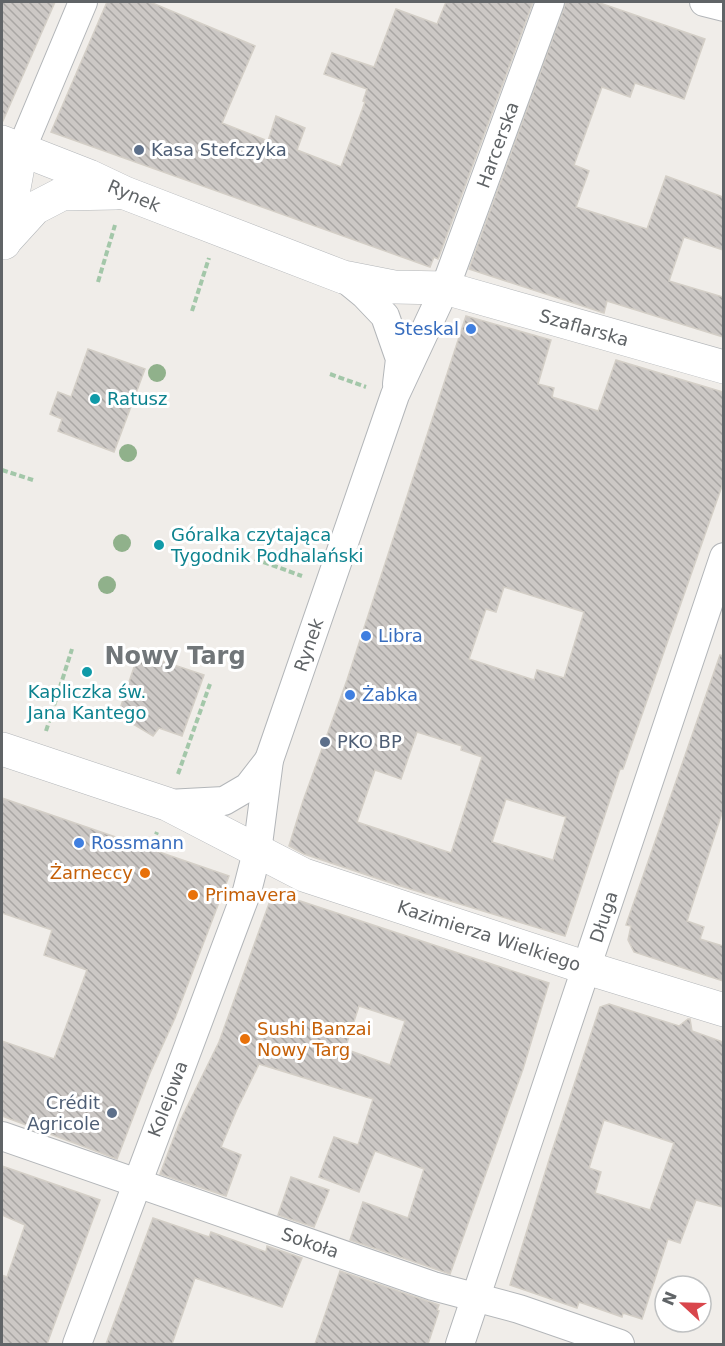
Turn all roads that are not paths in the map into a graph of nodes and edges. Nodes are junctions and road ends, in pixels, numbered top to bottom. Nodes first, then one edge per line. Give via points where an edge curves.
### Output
1 (82, 2) edge
2 (550, 2) edge
3 (704, 2) edge
4 (723, 8) edge
5 (11, 146) edge
6 (121, 207) junction
7 (3, 246) edge
8 (343, 277) junction
9 (445, 288) junction
10 (723, 367) edge
11 (395, 395) junction
12 (723, 557) edge
13 (2, 749) edge
14 (269, 760) junction
15 (171, 792) junction
16 (257, 852) junction
17 (587, 968) junction
18 (723, 1010) edge
19 (2, 1136) edge
20 (137, 1183) junction
21 (476, 1297) junction
22 (76, 1344) edge
23 (460, 1344) edge
24 (620, 1344) edge

1 - 5 street
2 - 9 street, Harcerska
3 - 4 street
5 - 6 street, Rynek via 89,176
5 - 7 street
6 - 7 street via 62,195 35,208
6 - 8 street, Rynek
8 - 9 street, Rynek via 394,287
8 - 11 street, Rynek via 385,316 400,359
9 - 10 street, Szaflarska
9 - 11 street, Rynek
11 - 14 street, Rynek
12 - 17 street, Długa
13 - 15 street, Rynek
14 - 15 street, Rynek via 248,787 224,801
14 - 16 street, Rynek
15 - 16 street, Rynek
16 - 17 street, Kazimierza Wielkiego via 304,875
16 - 20 street, Kolejowa via 247,891
17 - 18 street, Kazimierza Wielkiego
17 - 21 street, Długa
19 - 20 street, Sokoła
20 - 21 street, Sokoła via 433,1286
20 - 22 street, Kolejowa
21 - 23 street, Długa
21 - 24 street, Sokoła

